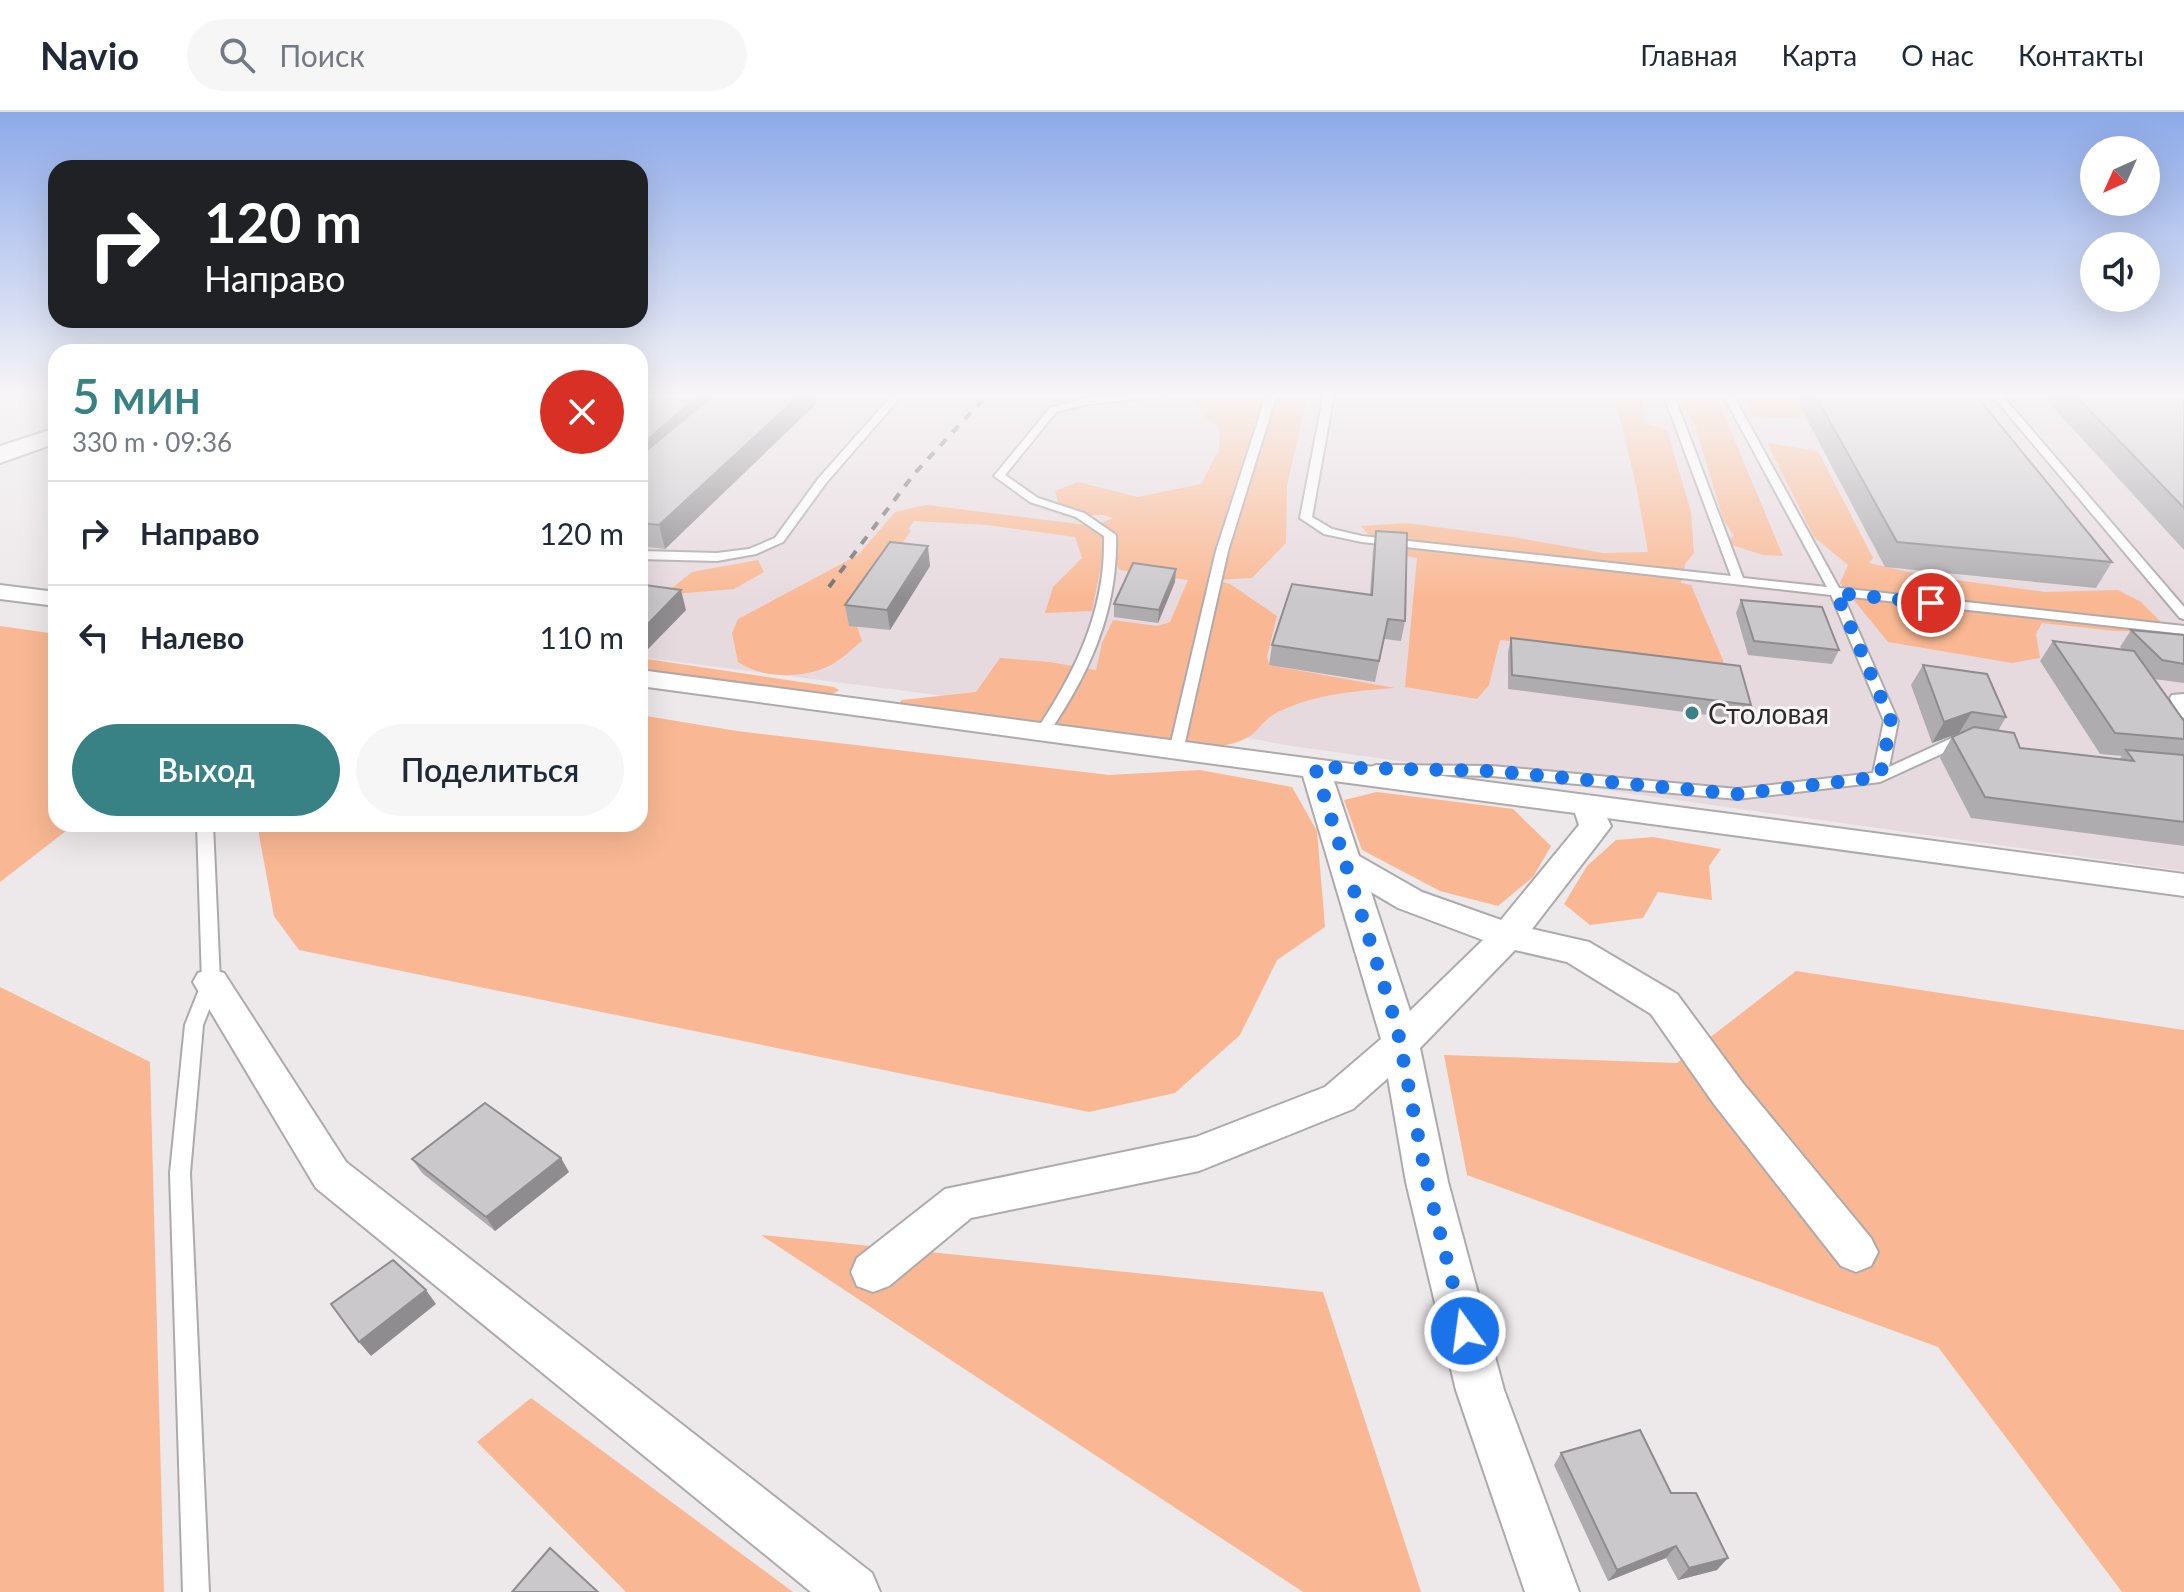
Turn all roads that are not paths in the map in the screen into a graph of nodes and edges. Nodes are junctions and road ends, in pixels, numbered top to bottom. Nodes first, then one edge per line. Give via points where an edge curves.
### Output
1 (839, 462) edge
2 (1010, 462) edge
3 (1250, 462) edge
4 (1316, 462) edge
5 (1694, 462) edge
6 (1765, 462) edge
7 (2054, 462) edge
8 (648, 555) edge
9 (1739, 582) junction
10 (0, 592) edge
11 (1836, 593) junction
12 (48, 598) edge
13 (2184, 615) edge
14 (2184, 630) edge
15 (648, 679) edge
16 (2184, 698) edge
17 (2184, 714) edge
18 (1043, 731) junction
19 (1974, 742) edge
20 (1176, 751) junction
21 (1325, 768) junction
22 (1880, 777) junction
23 (1586, 803) junction
24 (205, 832) edge
25 (1346, 863) junction
26 (2184, 885) edge
27 (1507, 936) junction
28 (211, 982) junction
29 (1400, 1044) junction
30 (1856, 1252) dead end
31 (873, 1272) dead end
32 (196, 1592) edge
33 (853, 1592) edge
34 (1552, 1592) edge

1 - 8 lane via 779,540 752,552 717,557
2 - 18 lane via 999,476 1034,500 1080,515 1110,535 1113,565 1097,637
3 - 20 lane via 1222,551
4 - 9 lane via 1306,518 1328,532
5 - 9 lane
6 - 11 lane
7 - 13 lane
9 - 11 lane
10 - 12 street
11 - 14 lane
11 - 22 lane via 1891,721
15 - 18 street
16 - 17 lane via 2177,698
18 - 20 street
19 - 22 lane via 1959,740
20 - 21 street
21 - 22 lane via 1492,771 1737,794
21 - 23 street
21 - 25 street
23 - 26 street
23 - 27 street via 1595,826
24 - 28 lane
25 - 27 street via 1410,900
25 - 29 street
27 - 29 street
27 - 30 street via 1577,951 1664,1004
28 - 32 lane via 194,1025 180,1173
28 - 33 street via 331,1175
29 - 31 street via 1339,1098 1199,1154 960,1202
29 - 34 street via 1427,1182 1480,1390

